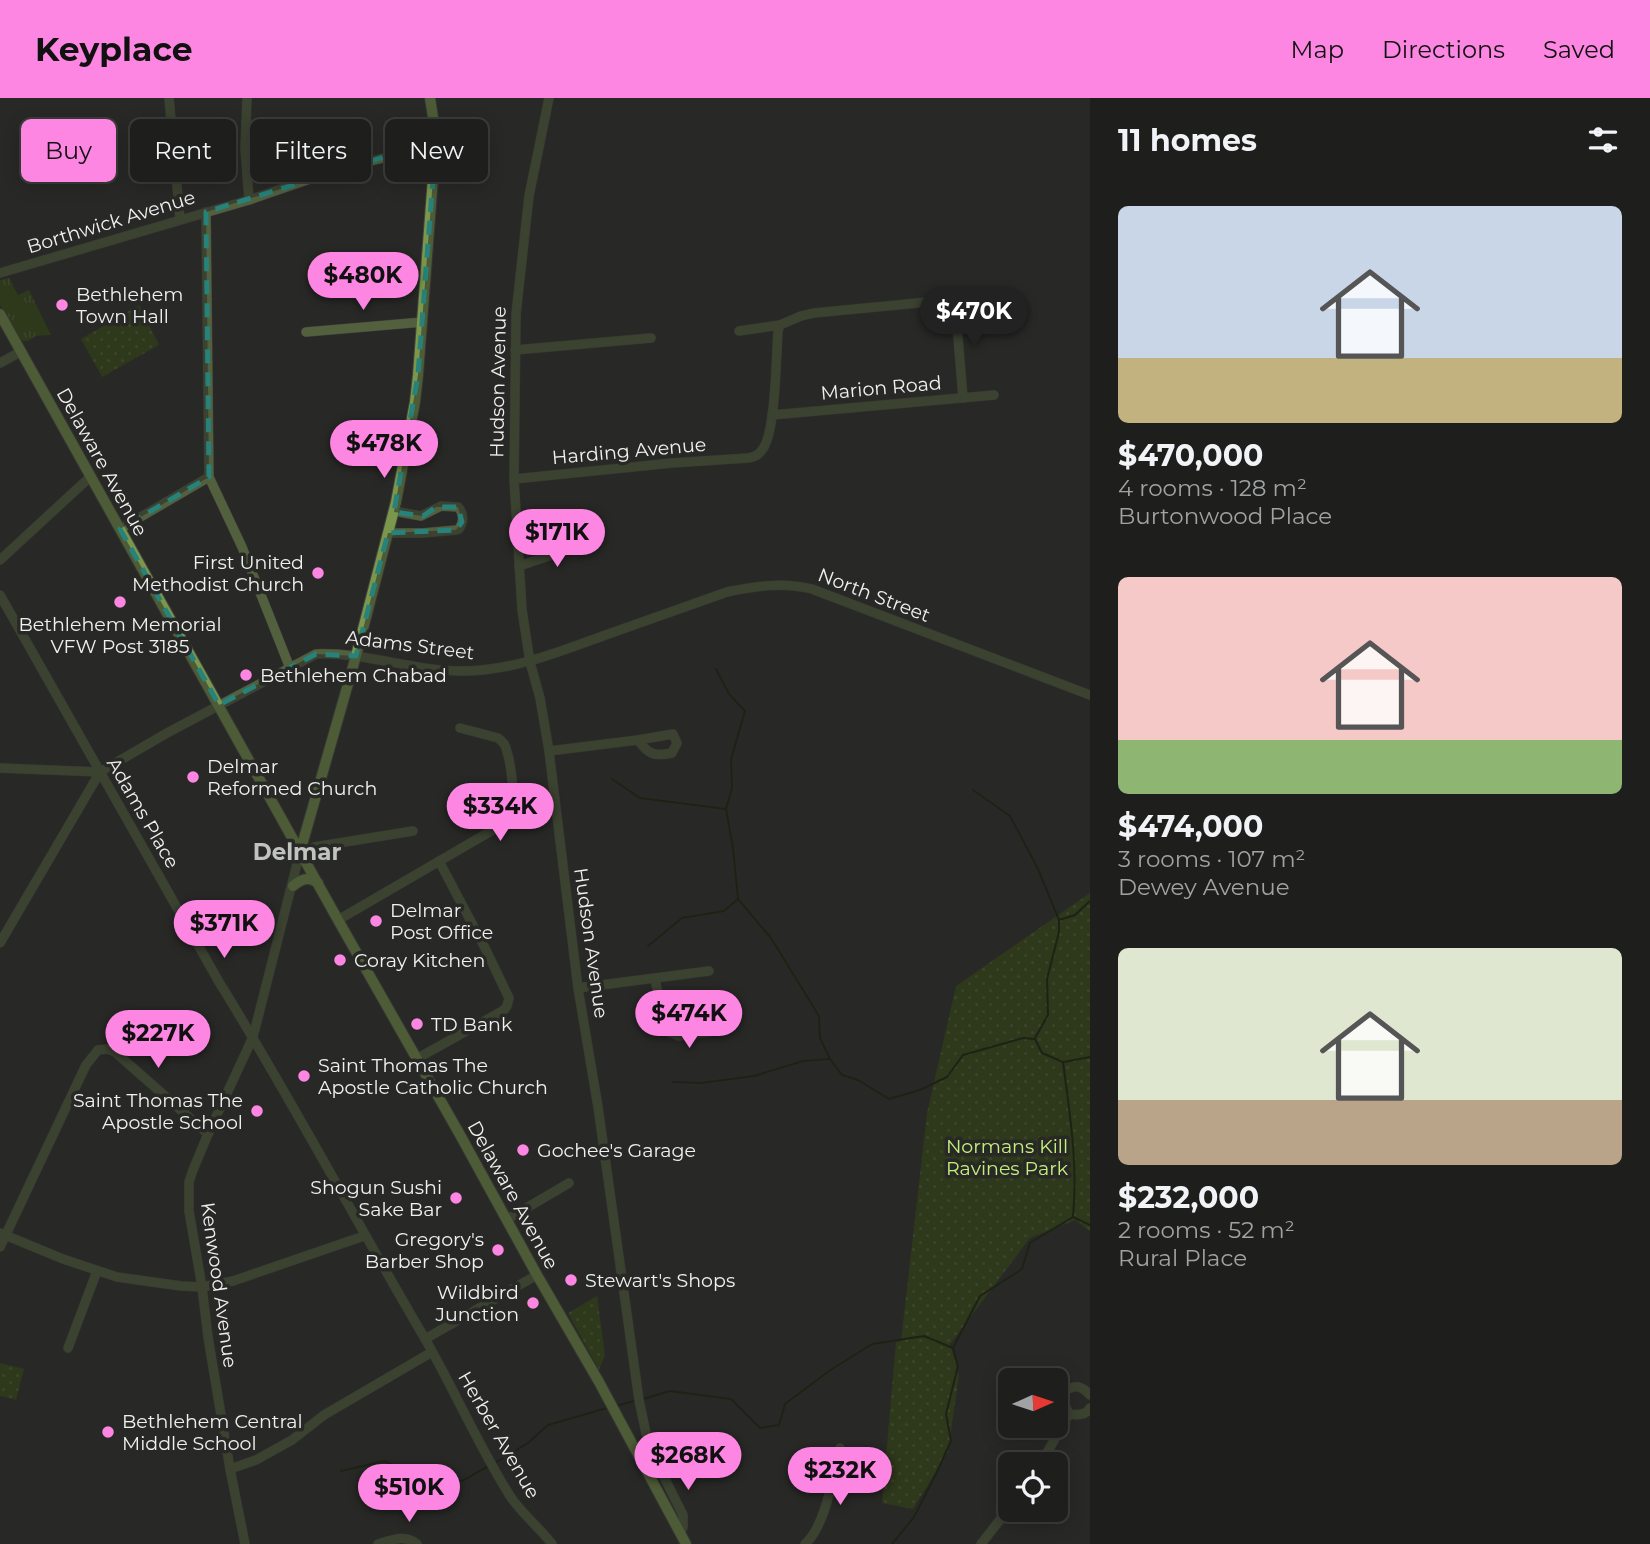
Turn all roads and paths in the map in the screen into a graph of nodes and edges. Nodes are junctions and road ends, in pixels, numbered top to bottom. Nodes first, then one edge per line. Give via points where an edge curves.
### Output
1 (169, 98) edge
2 (247, 98) edge
3 (430, 98) edge
4 (549, 98) edge
5 (433, 119) edge
6 (385, 157) edge
7 (433, 182) edge
8 (249, 200) junction
9 (205, 212) junction
10 (180, 219) junction
11 (0, 274) edge
12 (1001, 295) dead end
13 (956, 301) junction
14 (0, 314) edge
15 (423, 322) junction
16 (780, 325) junction
17 (739, 331) dead end
18 (306, 332) dead end
19 (651, 338) dead end
20 (515, 350) junction
21 (20, 352) junction
22 (0, 363) edge
23 (993, 396) dead end
24 (963, 398) junction
25 (772, 415) junction
26 (90, 477) junction
27 (209, 477) junction
28 (514, 479) junction
29 (394, 511) junction
30 (120, 529) junction
31 (388, 533) junction
32 (585, 544) dead end
33 (0, 560) edge
34 (519, 566) junction
35 (0, 594) edge
36 (356, 656) junction
37 (527, 663) junction
38 (290, 667) junction
39 (1090, 685) edge
40 (1078, 691) junction
41 (1090, 695) edge
42 (219, 705) junction
43 (460, 728) dead end
44 (638, 740) dead end
45 (549, 751) junction
46 (0, 768) edge
47 (100, 772) junction
48 (413, 831) dead end
49 (300, 852) junction
50 (439, 861) junction
51 (318, 883) junction
52 (293, 886) junction
53 (338, 920) junction
54 (0, 943) edge
55 (709, 971) dead end
56 (655, 979) junction
57 (578, 988) junction
58 (239, 1013) junction
59 (257, 1019) junction
60 (715, 1031) dead end
61 (253, 1037) junction
62 (418, 1058) junction
63 (208, 1135) junction
64 (569, 1184) dead end
65 (506, 1220) junction
66 (3, 1234) edge
67 (365, 1236) junction
68 (0, 1247) edge
69 (97, 1271) junction
70 (537, 1275) junction
71 (202, 1287) junction
72 (425, 1339) junction
73 (68, 1348) dead end
74 (432, 1352) junction
75 (1090, 1395) edge
76 (1090, 1408) edge
77 (1069, 1414) junction
78 (840, 1448) dead end
79 (1047, 1452) edge
80 (230, 1469) junction
81 (998, 1522) edge
82 (680, 1533) junction
83 (245, 1544) edge
84 (379, 1544) edge
85 (417, 1544) edge
86 (552, 1544) edge
87 (686, 1544) edge
88 (805, 1544) edge
89 (981, 1544) edge

1 - 10 street
2 - 8 street
3 - 5 main road, Kenwood Avenue
4 - 20 street, Hudson Avenue via 529,197
6 - 8 street, Borthwick Avenue
7 - 15 main road, Kenwood Avenue
8 - 9 street, Borthwick Avenue
9 - 10 street, Borthwick Avenue
9 - 27 street
10 - 11 street, Borthwick Avenue
12 - 13 street
13 - 16 street via 814,313
13 - 24 street
14 - 21 main road, Delaware Avenue
15 - 18 street
15 - 29 main road, Kenwood Avenue via 415,402
16 - 17 street
16 - 25 street
19 - 20 street
20 - 28 street, Hudson Avenue
21 - 22 street
21 - 26 main road, Delaware Avenue
23 - 24 street, Marion Road
24 - 25 street, Marion Road
25 - 28 street, Harding Avenue via 764,449 748,458
26 - 30 main road, Delaware Avenue
26 - 33 street
27 - 30 street
27 - 38 street
28 - 34 street, Hudson Avenue
29 - 31 main road, Kenwood Avenue
29 - 31 street via 421,516 441,506 458,507 462,522 456,530
30 - 42 main road, Delaware Avenue
31 - 36 main road, Kenwood Avenue
32 - 34 street
34 - 37 street, Hudson Avenue
35 - 47 street, Adams Place
36 - 37 street, Adams Street via 462,671
36 - 38 street, Adams Street via 316,654
36 - 49 main road, Kenwood Avenue
37 - 40 street, North Street via 727,592 783,584 812,589
37 - 45 street, Hudson Avenue via 540,698
38 - 42 street, Adams Street
39 - 40 street
40 - 41 street, North Street
42 - 47 street, Adams Street
42 - 49 main road, Delaware Avenue
43 - 50 street via 502,741 509,762 513,808 507,821
44 - 45 street
45 - 57 street, Hudson Avenue
46 - 47 street
47 - 54 street, Adams Street
47 - 58 street, Adams Place
48 - 49 street
49 - 51 main road, Delaware Avenue
49 - 52 street, Kenwood Avenue
50 - 53 street
50 - 62 street via 509,998 504,1010
51 - 52 main road via 308,878
51 - 53 main road, Delaware Avenue
52 - 59 street, Kenwood Avenue
53 - 62 main road, Delaware Avenue
55 - 56 street
56 - 57 street
56 - 60 street via 666,1031 679,1036
57 - 82 street, Hudson Avenue via 642,1414 652,1453 683,1515
58 - 59 street
58 - 61 street, Adams Place
59 - 61 street, Kenwood Avenue
61 - 63 street, Kenwood Avenue
61 - 67 street, Adams Place
62 - 65 main road, Delaware Avenue
63 - 66 street via 115,1052 98,1050 86,1065
63 - 71 street, Kenwood Avenue via 189,1182
64 - 65 street
65 - 70 main road, Delaware Avenue
66 - 68 street
66 - 69 street
67 - 71 street via 233,1281
67 - 72 street, Adams Place
69 - 71 street via 117,1278
69 - 73 street
70 - 72 street
70 - 82 main road, Delaware Avenue
71 - 80 street, Kenwood Avenue
72 - 74 street, Herber Avenue
74 - 80 street via 324,1415 292,1440
74 - 86 street, Herber Avenue via 511,1497
75 - 77 street via 1076,1386 1064,1392
76 - 77 street via 1086,1413
77 - 79 street
78 - 88 street via 823,1514
80 - 83 street, Kenwood Avenue
81 - 89 street
82 - 87 main road, Delaware Avenue
84 - 85 street via 400,1538

